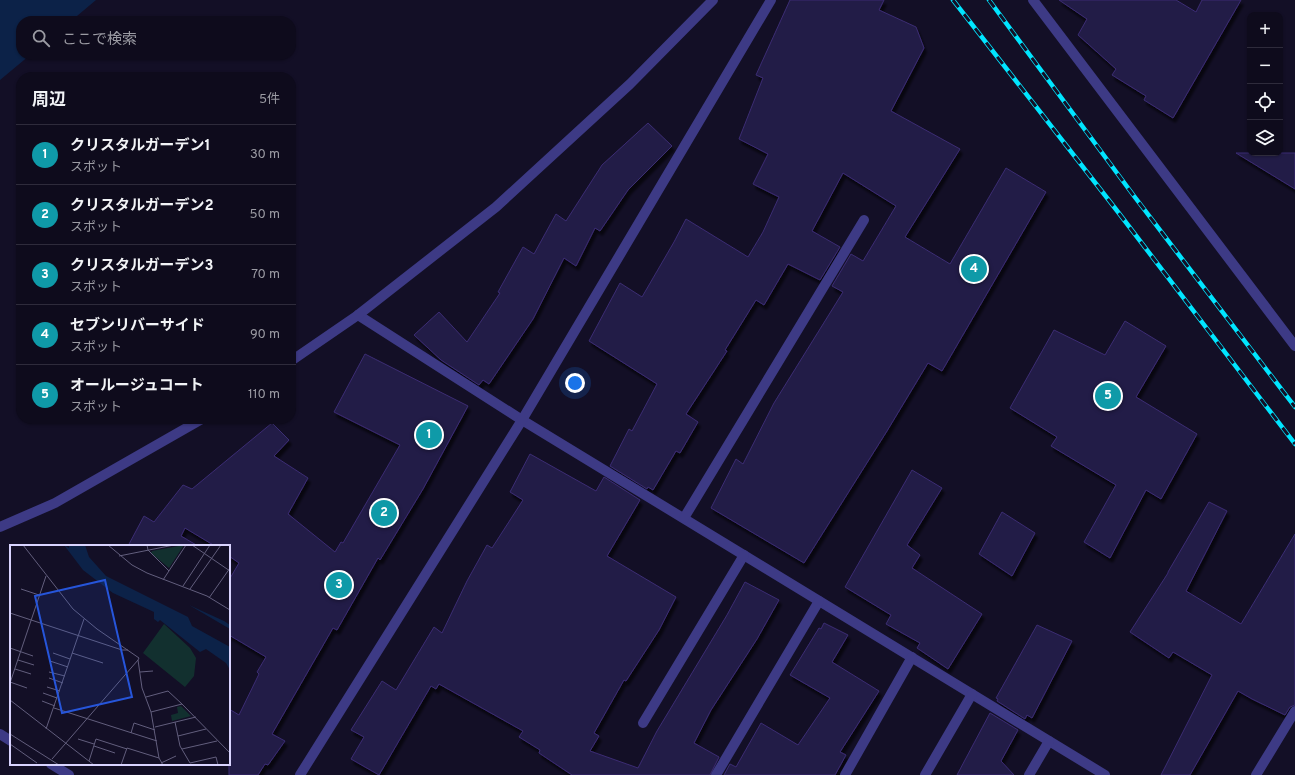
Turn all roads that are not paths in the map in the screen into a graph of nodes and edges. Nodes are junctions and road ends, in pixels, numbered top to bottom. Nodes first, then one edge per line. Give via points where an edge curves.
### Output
1 (713, 0) edge
2 (771, 0) edge
3 (1033, 0) edge
4 (864, 220) dead end
5 (358, 315) junction
6 (1295, 346) edge
7 (296, 358) edge
8 (522, 420) junction
9 (193, 424) edge
10 (684, 518) junction
11 (0, 527) edge
12 (744, 555) junction
13 (819, 601) junction
14 (912, 657) junction
15 (972, 694) junction
16 (1295, 711) edge
17 (643, 723) dead end
18 (0, 734) edge
19 (10, 740) edge
20 (1049, 741) junction
21 (53, 765) edge
22 (69, 775) edge
23 (300, 775) edge
24 (716, 775) edge
25 (845, 775) edge
26 (926, 775) edge
27 (1029, 775) edge
28 (1105, 775) edge
29 (1256, 775) edge

1 - 5 street via 630,84 496,207
2 - 8 street
3 - 6 street
4 - 10 street
5 - 7 street
5 - 8 street
8 - 10 street
8 - 23 street
9 - 11 street via 55,503
10 - 12 street
12 - 13 street
12 - 17 street
13 - 14 street
13 - 24 street
14 - 15 street
14 - 25 street
15 - 20 street
15 - 26 street
16 - 29 street
18 - 19 street
20 - 27 street
20 - 28 street
21 - 22 street

